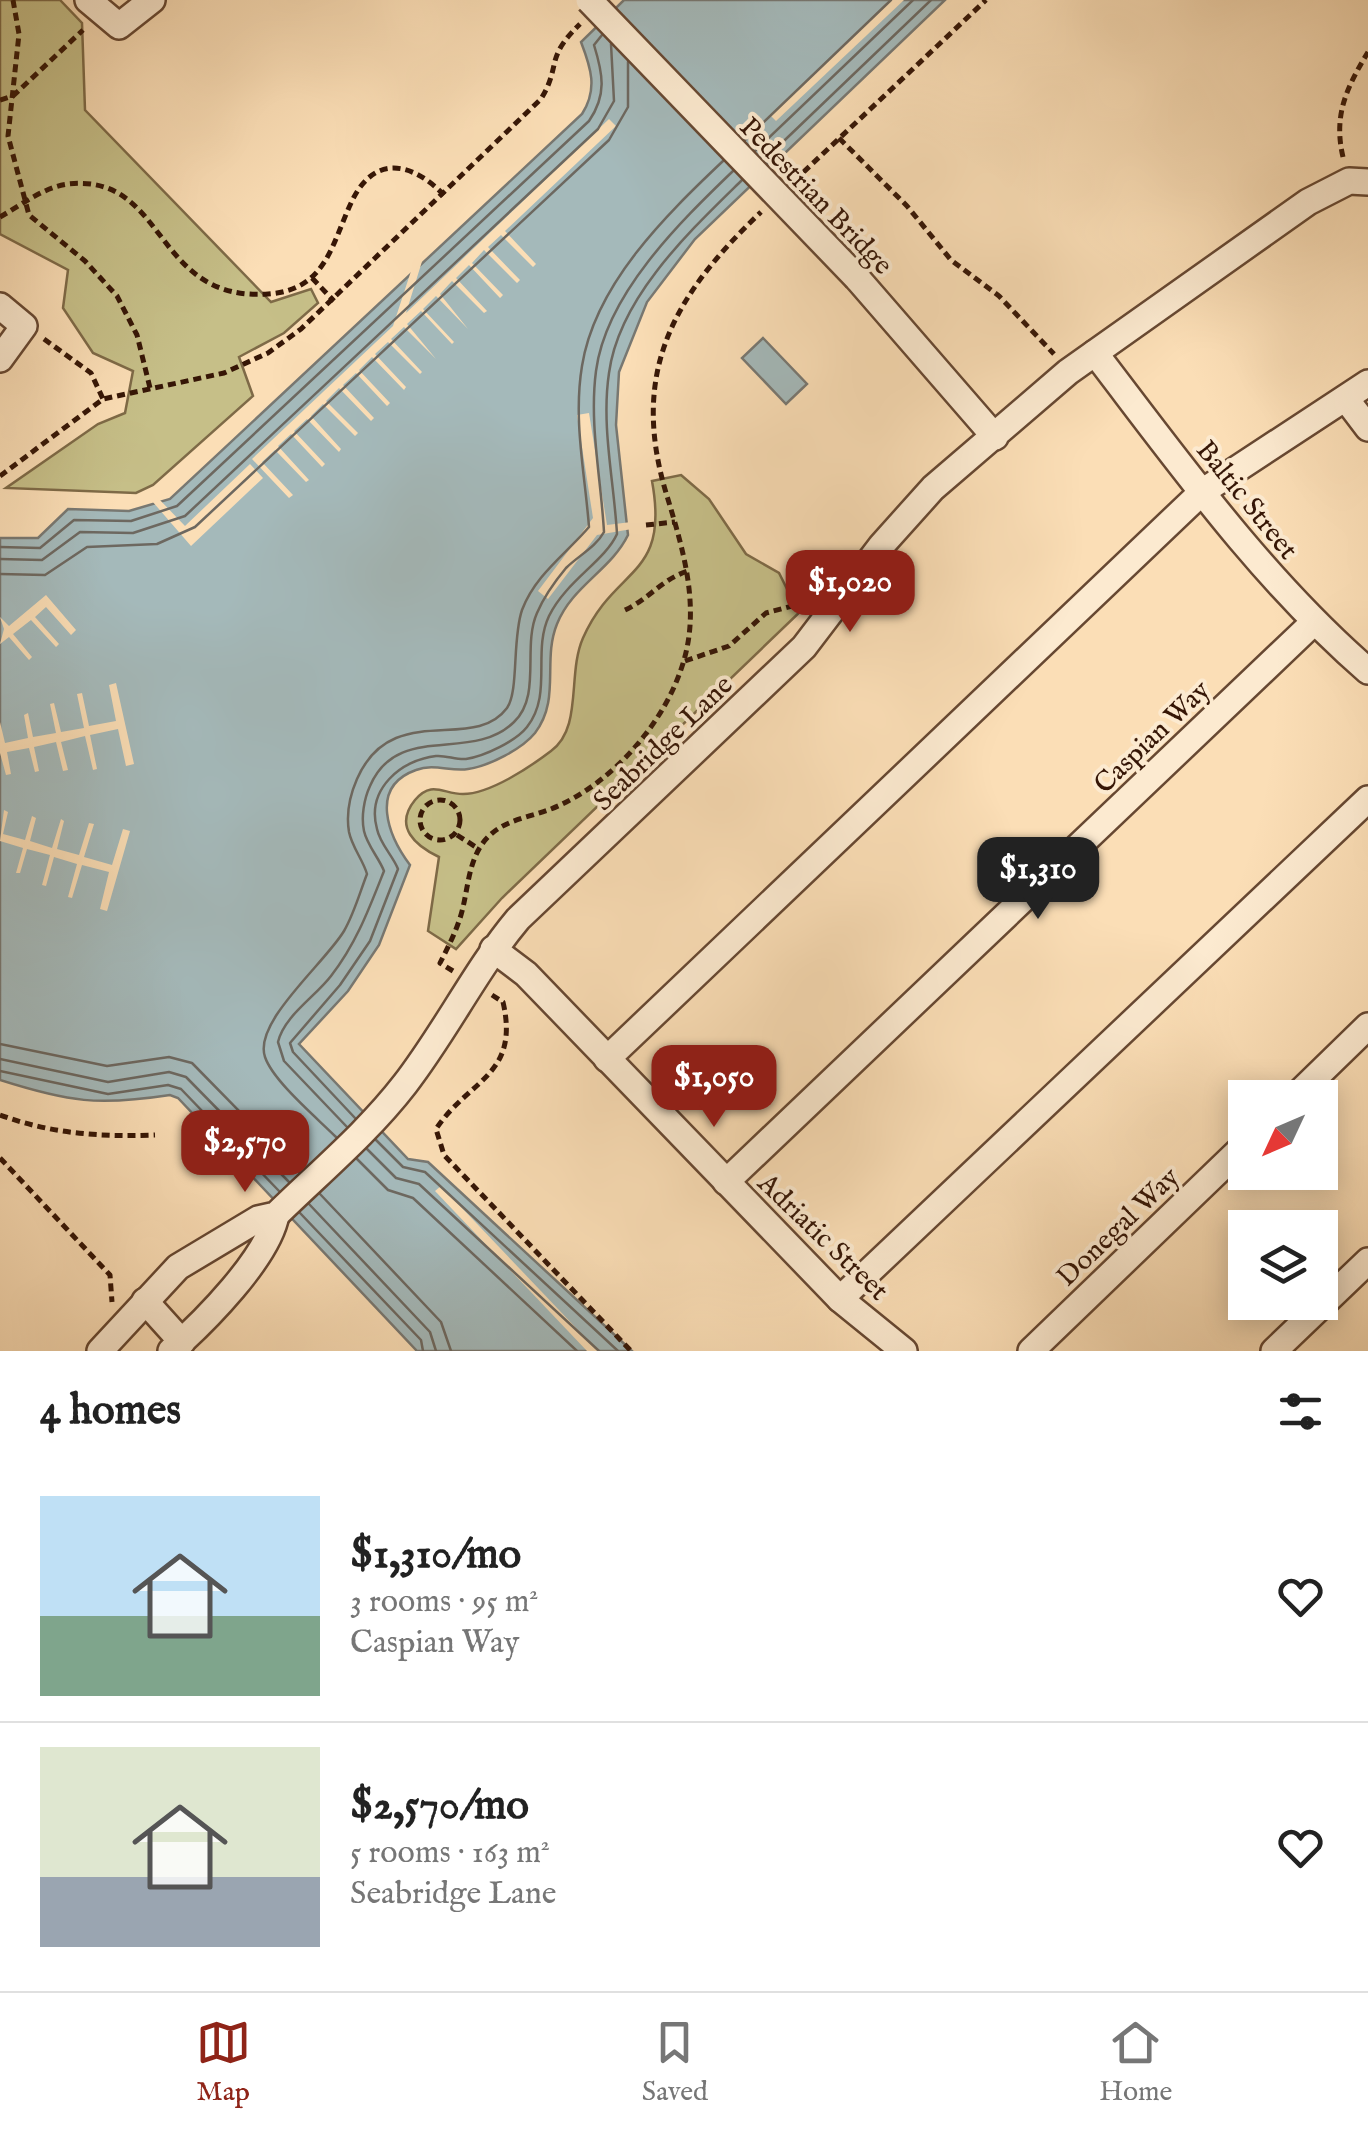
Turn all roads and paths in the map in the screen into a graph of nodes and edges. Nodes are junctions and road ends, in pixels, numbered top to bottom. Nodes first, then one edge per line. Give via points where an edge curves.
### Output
1 (13, 0) edge
2 (88, 0) edge
3 (152, 0) edge
4 (986, 0) edge
5 (591, 6) edge
6 (114, 24) junction
7 (1368, 52) edge
8 (14, 96) junction
9 (0, 100) edge
10 (839, 138) junction
11 (1359, 182) edge
12 (782, 192) dead end
13 (444, 195) junction
14 (26, 201) junction
15 (768, 205) dead end
16 (0, 217) edge
17 (312, 278) junction
18 (334, 301) junction
19 (0, 306) edge
20 (24, 326) junction
21 (1095, 352) junction
22 (0, 360) edge
23 (1068, 372) junction
24 (1368, 383) edge
25 (151, 392) junction
26 (103, 399) junction
27 (1346, 400) junction
28 (1368, 428) edge
29 (995, 437) junction
30 (0, 476) edge
31 (1202, 492) junction
32 (675, 522) junction
33 (646, 525) dead end
34 (688, 571) junction
35 (840, 604) junction
36 (624, 610) dead end
37 (1312, 623) junction
38 (684, 661) junction
39 (1368, 671) edge
40 (1368, 798) edge
41 (457, 835) junction
42 (478, 849) junction
43 (493, 949) junction
44 (474, 985) junction
45 (1368, 1026) edge
46 (608, 1059) junction
47 (1312, 1080) edge
48 (0, 1115) edge
49 (156, 1135) dead end
50 (0, 1158) edge
51 (1228, 1161) edge
52 (726, 1182) junction
53 (276, 1215) junction
54 (202, 1254) junction
55 (1368, 1262) edge
56 (232, 1285) junction
57 (144, 1300) junction
58 (840, 1300) junction
59 (127, 1325) junction
60 (176, 1346) edge
61 (100, 1351) edge
62 (631, 1351) edge
63 (904, 1351) edge
64 (1031, 1351) edge
65 (1274, 1351) edge

1 - 8 path
2 - 6 street
3 - 6 street
4 - 10 path
5 - 13 path via 557,46 541,99
5 - 29 street, Pedestrian Bridge, bridge via 857,278
6 - 8 path via 86,28
7 - 11 path via 1346,91 1337,132
8 - 9 path
8 - 14 path via 8,136
10 - 12 path
10 - 23 path
11 - 21 street, Seabridge Lane via 1308,202
13 - 17 path via 424,174 402,166 374,174 354,197 336,247
13 - 18 path
14 - 16 path
14 - 17 path via 69,184 98,187 132,202 182,267 238,296 276,294
14 - 25 path via 28,214 116,296 141,344
15 - 32 path via 712,259 670,328 658,367 654,428
17 - 18 path
18 - 25 path via 268,353 224,373
19 - 20 street
20 - 22 street
20 - 26 path via 91,373
21 - 23 street, Seabridge Lane
21 - 31 street, Baltic Street
23 - 29 street, Seabridge Lane
24 - 27 street
25 - 26 path
26 - 30 path
27 - 28 street
27 - 31 street
29 - 35 street, Seabridge Lane via 934,488
31 - 37 street, Baltic Street
31 - 46 street
32 - 33 path
32 - 34 path
34 - 36 path via 666,578 646,600
34 - 38 path
35 - 38 path via 806,602 766,613 728,646
35 - 43 street, Seabridge Lane via 804,647
37 - 39 street, Baltic Street
37 - 52 street, Caspian Way
38 - 42 path via 628,756 594,785 506,824
40 - 58 street
41 - 41 path via 457,808 447,800 424,806 420,826 429,837 446,841
41 - 42 path
42 - 44 path via 460,920 440,963
43 - 44 street, Seabridge Lane
43 - 46 street, Adriatic Street
44 - 53 street, Seabridge Lane via 378,1116
44 - 62 path via 503,1002 506,1045 500,1065 445,1116 436,1130 438,1142
45 - 47 street
46 - 52 street, Adriatic Street
48 - 49 path via 92,1137
50 - 59 path via 110,1275 113,1308
51 - 64 street, Donegal Way
52 - 58 street, Adriatic Street
53 - 54 street, Seabridge Lane via 258,1218
53 - 56 street, Seabridge Lane via 273,1233
54 - 56 street
54 - 57 street, Seabridge Lane
55 - 65 street
56 - 60 street, Seabridge Lane
57 - 59 street, Seabridge Lane
57 - 60 street
58 - 63 street, Adriatic Street
59 - 61 street, Seabridge Lane

